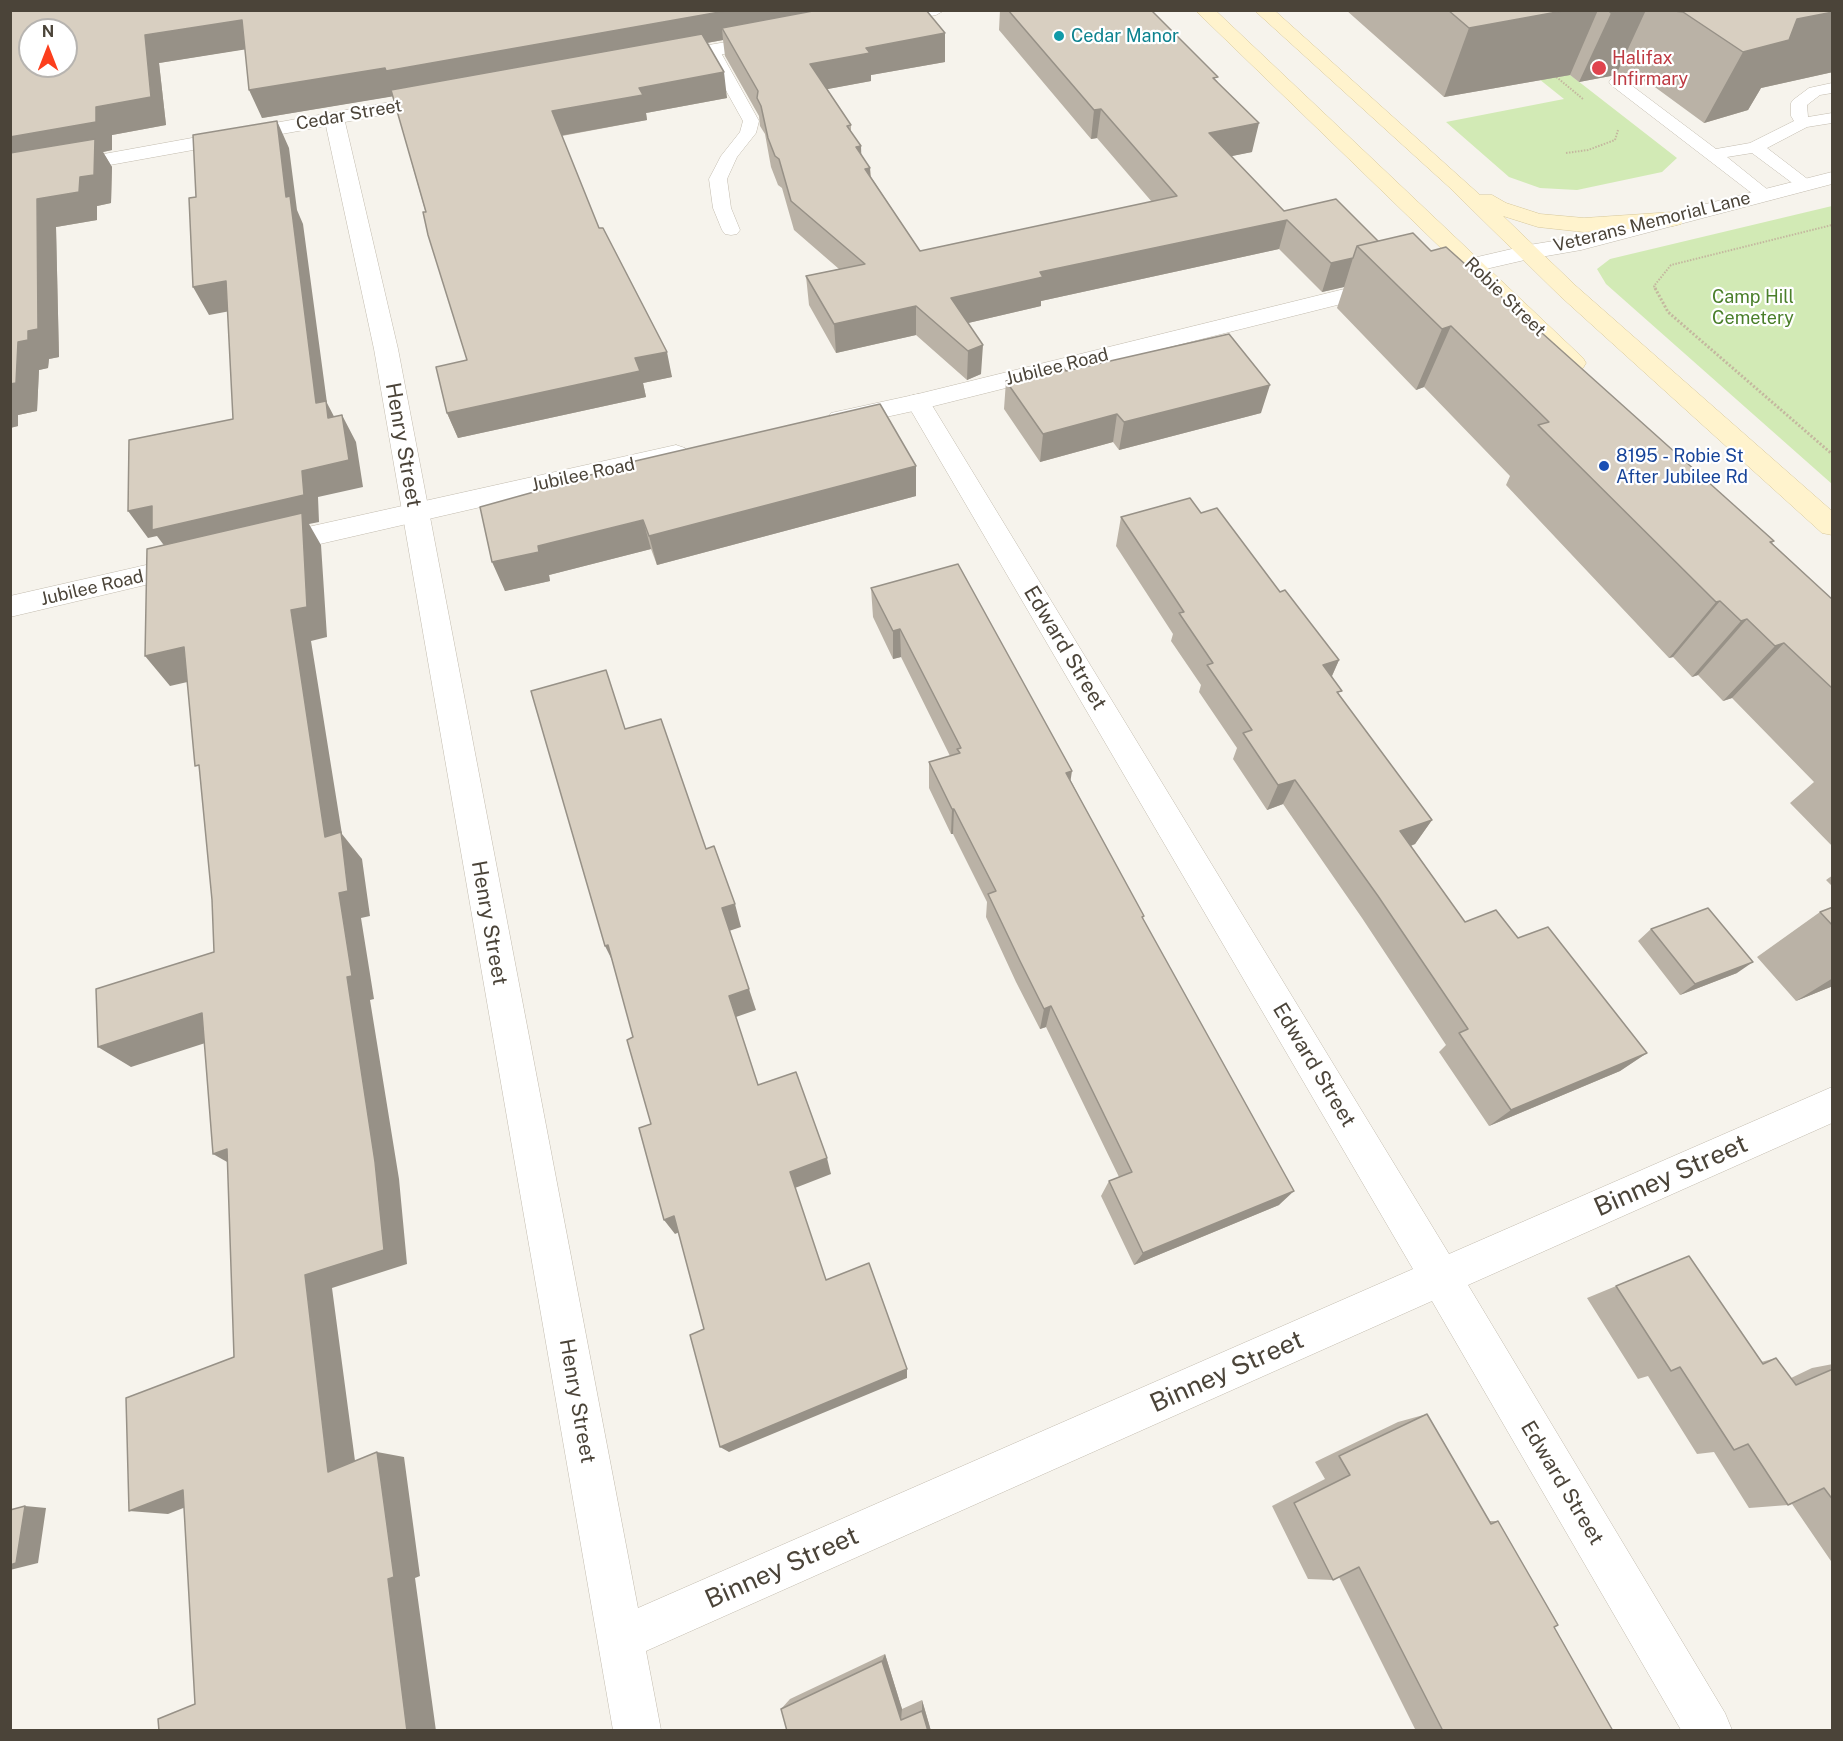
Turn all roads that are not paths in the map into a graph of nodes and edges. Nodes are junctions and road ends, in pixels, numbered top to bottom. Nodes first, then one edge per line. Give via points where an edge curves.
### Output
1 (936, 10) edge
2 (1204, 10) edge
3 (1263, 10) edge
4 (865, 23) edge
5 (782, 38) edge
6 (712, 51) junction
7 (653, 61) edge
8 (1617, 82) dead end
9 (1833, 88) edge
10 (464, 95) edge
11 (334, 118) junction
12 (1833, 118) edge
13 (1803, 123) junction
14 (1755, 147) junction
15 (1713, 155) junction
16 (10, 177) edge
17 (1833, 178) edge
18 (1456, 183) junction
19 (1805, 184) junction
20 (1764, 194) junction
21 (1673, 219) junction
22 (731, 230) dead end
23 (1529, 252) junction
24 (1471, 266) junction
25 (1591, 379) edge
26 (918, 402) junction
27 (815, 424) edge
28 (700, 449) edge
29 (414, 511) junction
30 (1833, 526) edge
31 (252, 550) edge
32 (218, 558) edge
33 (10, 607) edge
34 (1833, 1105) edge
35 (1441, 1278) junction
36 (620, 1639) junction
37 (637, 1731) edge
38 (1708, 1731) edge

1 - 4 street
2 - 24 main road, Robie Street
3 - 18 main road
5 - 6 street
6 - 7 street
6 - 22 lane via 751,121 718,179 722,208
8 - 15 lane
9 - 13 lane via 1815,92 1799,103
10 - 11 street, Cedar Street
11 - 16 street, Cedar Street
11 - 29 street, Henry Street via 386,349
12 - 13 lane
13 - 14 lane
14 - 15 lane
14 - 19 lane
15 - 20 lane
17 - 19 street, Veterans Memorial Lane
18 - 21 main road via 1498,208 1538,220 1584,225
18 - 23 main road
19 - 20 street, Veterans Memorial Lane
20 - 21 street, Veterans Memorial Lane
21 - 23 street, Veterans Memorial Lane
23 - 24 street, Veterans Memorial Lane
23 - 30 main road
24 - 25 main road, Robie Street
24 - 26 street, Jubilee Road
26 - 27 street, Jubilee Road
26 - 35 street, Edward Street
28 - 29 street, Jubilee Road
29 - 31 street, Jubilee Road
29 - 36 street, Henry Street
32 - 33 street, Jubilee Road
34 - 35 street, Binney Street
35 - 36 street, Binney Street
35 - 38 street, Edward Street
36 - 37 street, Henry Street

